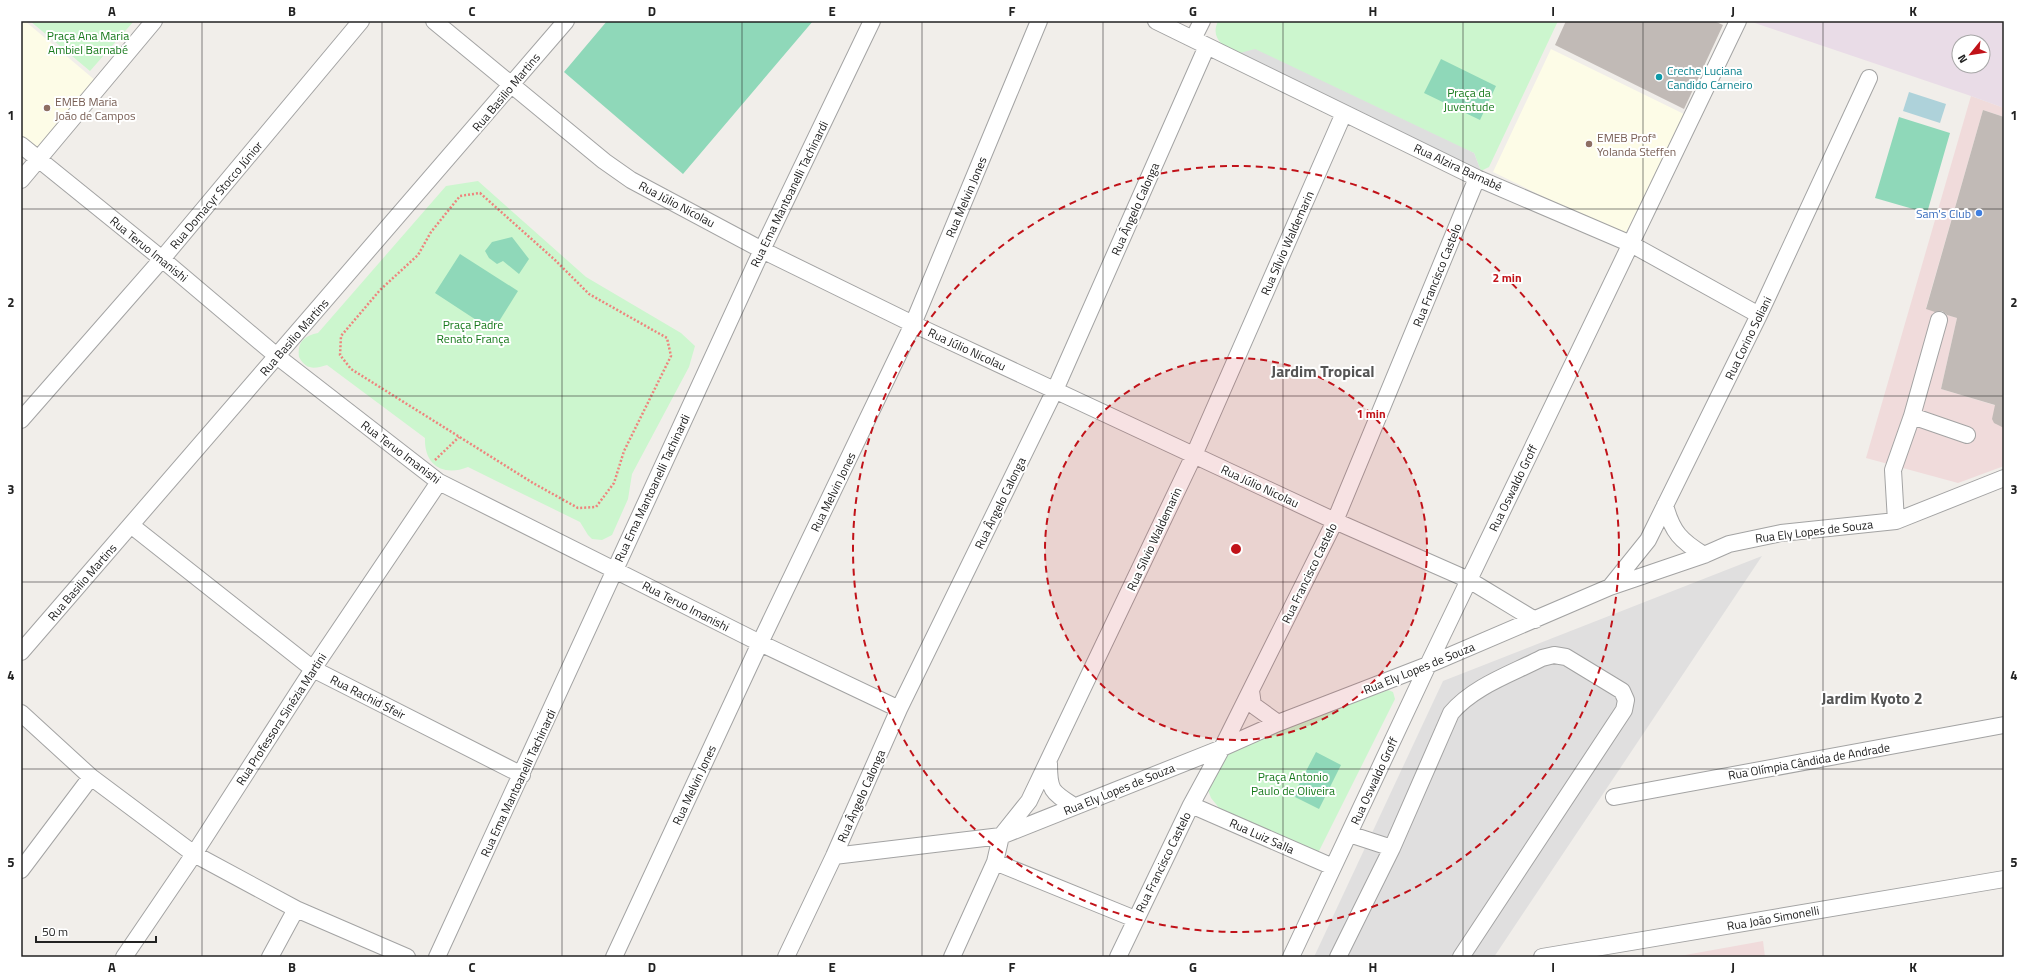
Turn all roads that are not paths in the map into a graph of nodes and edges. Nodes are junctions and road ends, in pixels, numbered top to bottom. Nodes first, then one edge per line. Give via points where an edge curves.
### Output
1 (154, 21) edge
2 (361, 21) edge
3 (434, 21) edge
4 (566, 21) edge
5 (872, 21) edge
6 (1039, 21) edge
7 (1156, 21) edge
8 (1202, 21) edge
9 (1738, 21) edge
10 (1200, 43) junction
11 (1869, 78) dead end
12 (511, 86) junction
13 (1344, 113) junction
14 (21, 144) edge
15 (38, 159) junction
16 (1477, 178) junction
17 (21, 180) edge
18 (1631, 244) junction
19 (762, 250) junction
20 (162, 259) junction
21 (1759, 315) junction
22 (1939, 320) dead end
23 (913, 324) junction
24 (278, 356) junction
25 (1055, 390) junction
26 (1912, 416) junction
27 (21, 420) edge
28 (1967, 435) dead end
29 (1194, 455) junction
30 (2004, 478) edge
31 (439, 482) junction
32 (1665, 505) junction
33 (1335, 521) junction
34 (1896, 521) junction
35 (132, 526) junction
36 (1704, 555) junction
37 (614, 570) junction
38 (1470, 580) junction
39 (1610, 587) junction
40 (1535, 620) junction
41 (760, 643) junction
42 (21, 652) edge
43 (1428, 665) junction
44 (313, 669) junction
45 (1251, 691) junction
46 (899, 709) junction
47 (21, 713) edge
48 (1278, 723) junction
49 (2004, 725) edge
50 (1222, 748) junction
51 (1049, 760) junction
52 (522, 775) junction
53 (91, 777) junction
54 (1614, 797) dead end
55 (1191, 804) junction
56 (1074, 806) junction
57 (1349, 834) junction
58 (1002, 836) junction
59 (1392, 848) junction
60 (194, 854) junction
61 (834, 856) junction
62 (995, 862) junction
63 (1333, 867) junction
64 (21, 870) edge
65 (2004, 879) edge
66 (296, 909) junction
67 (1135, 919) junction
68 (124, 957) edge
69 (270, 957) edge
70 (407, 957) edge
71 (438, 957) edge
72 (614, 957) edge
73 (786, 957) edge
74 (952, 957) edge
75 (1118, 957) edge
76 (1291, 957) edge
77 (1338, 957) edge
78 (1461, 957) edge
79 (1542, 957) edge

1 - 15 street
2 - 20 street, Rua Domacyr Stocco Júnior
3 - 12 street, Rua Júlio Nicolau
4 - 12 street, Rua Basilio Martins
5 - 19 street, Rua Ema Mantoanelli Tachinardi
6 - 23 street, Rua Melvin Jones
7 - 10 street, Rua Alzira Barnabé
8 - 10 street, Rua Ângelo Calonga
9 - 18 street, Rua Oswaldo Groff
10 - 13 street, Rua Alzira Barnabé
10 - 25 street, Rua Ângelo Calonga
11 - 21 street, Rua Corino Soliani
12 - 19 street, Rua Júlio Nicolau via 631,180
12 - 24 street, Rua Basilio Martins
13 - 16 street, Rua Alzira Barnabé
13 - 29 street, Rua Sílvio Waldemarin
14 - 15 street, Rua Teruo Imanishi
15 - 17 street
15 - 20 street, Rua Teruo Imanishi
16 - 18 street, Rua Alzira Barnabé
16 - 33 street, Rua Francisco Castelo
18 - 21 street, Rua Alzira Barnabé
18 - 38 street, Rua Oswaldo Groff
19 - 23 street, Rua Júlio Nicolau
19 - 37 street, Rua Ema Mantoanelli Tachinardi
20 - 24 street, Rua Teruo Imanishi
20 - 27 street, Rua Domacyr Stocco Júnior
21 - 32 street, Rua Corino Soliani
22 - 26 street
23 - 25 street, Rua Júlio Nicolau
23 - 41 street, Rua Melvin Jones
24 - 31 street, Rua Teruo Imanishi
24 - 35 street, Rua Basilio Martins
25 - 29 street, Rua Júlio Nicolau
25 - 46 street, Rua Ângelo Calonga
26 - 28 street
26 - 34 street via 1893,470
29 - 33 street, Rua Júlio Nicolau
29 - 51 street, Rua Sílvio Waldemarin
30 - 34 street, Rua Ely Lopes de Souza
31 - 37 street, Rua Teruo Imanishi
31 - 44 street, Rua Professora Sinézia Martini
32 - 36 street via 1670,523 1678,535
32 - 39 street, Rua Corino Soliani via 1648,540
33 - 38 street, Rua Júlio Nicolau
33 - 45 street, Rua Francisco Castelo
34 - 36 street, Rua Ely Lopes de Souza via 1782,533 1729,544
35 - 42 street, Rua Basilio Martins
35 - 44 street, Rua Rachid Sfeir
36 - 39 street, Rua Ely Lopes de Souza
37 - 41 street, Rua Teruo Imanishi
37 - 52 street, Rua Ema Mantoanelli Tachinardi
38 - 40 street, Rua Júlio Nicolau
38 - 43 street, Rua Oswaldo Groff
39 - 40 street, Rua Ely Lopes de Souza
40 - 43 street, Rua Ely Lopes de Souza
41 - 46 street, Rua Teruo Imanishi
41 - 72 street, Rua Melvin Jones
43 - 48 street, Rua Ely Lopes de Souza
43 - 57 street, Rua Oswaldo Groff
44 - 52 street, Rua Rachid Sfeir
44 - 60 street, Rua Professora Sinézia Martini
45 - 48 street via 1253,705
45 - 50 street, Rua Francisco Castelo
46 - 61 street, Rua Ângelo Calonga
47 - 53 street
48 - 50 street, Rua Ely Lopes de Souza
49 - 54 street, Rua Olímpia Cândida de Andrade
50 - 55 street, Rua Francisco Castelo
50 - 56 street, Rua Ely Lopes de Souza
51 - 56 street via 1049,783 1058,796
51 - 58 street, Rua Sílvio Waldemarin via 1029,801
52 - 71 street, Rua Ema Mantoanelli Tachinardi
53 - 60 street
53 - 64 street
55 - 63 street, Rua Luiz Salla
55 - 67 street, Rua Francisco Castelo
56 - 58 street, Rua Ely Lopes de Souza
57 - 59 street
57 - 63 street, Rua Oswaldo Groff
58 - 61 street, Rua Ely Lopes de Souza
58 - 62 street, Rua Sílvio Waldemarin
59 - 77 street
59 - 78 street via 1451,713 1473,692 1542,658 1554,655 1566,657 1622,691 1626,700 1624,710
60 - 66 street
60 - 68 street, Rua Professora Sinézia Martini
61 - 73 street, Rua Ângelo Calonga
62 - 67 street
62 - 74 street, Rua Sílvio Waldemarin
63 - 76 street, Rua Oswaldo Groff
65 - 79 street, Rua João Simonelli
66 - 69 street
66 - 70 street
67 - 75 street, Rua Francisco Castelo

